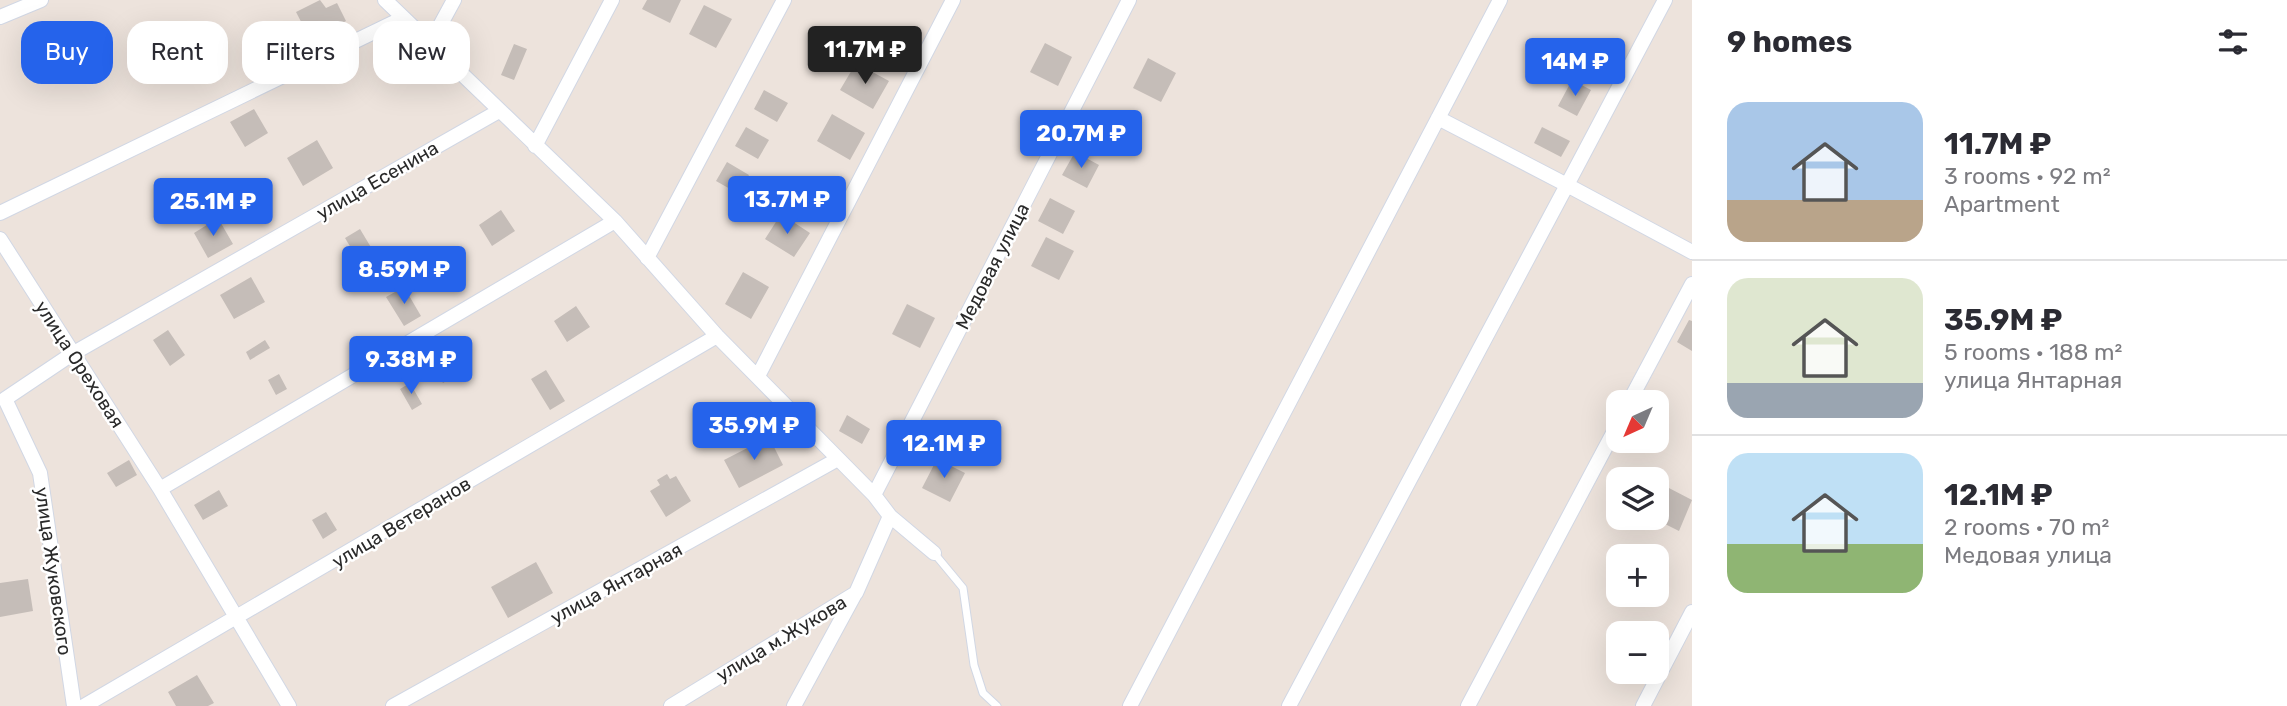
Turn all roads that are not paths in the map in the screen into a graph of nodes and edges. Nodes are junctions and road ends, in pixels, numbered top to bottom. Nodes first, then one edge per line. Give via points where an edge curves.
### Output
1 (41, 0) edge
2 (385, 0) edge
3 (454, 0) edge
4 (612, 0) edge
5 (785, 0) edge
6 (953, 0) edge
7 (1129, 0) edge
8 (1500, 0) edge
9 (1665, 0) edge
10 (0, 17) edge
11 (403, 18) junction
12 (406, 21) edge
13 (443, 21) edge
14 (470, 83) edge
15 (499, 111) junction
16 (1438, 118) junction
17 (535, 146) junction
18 (1567, 185) junction
19 (0, 213) edge
20 (615, 222) junction
21 (0, 239) edge
22 (1692, 252) edge
23 (647, 258) junction
24 (1692, 284) edge
25 (717, 336) junction
26 (72, 354) junction
27 (758, 376) junction
28 (1635, 390) edge
29 (1606, 446) edge
30 (838, 459) junction
31 (160, 489) junction
32 (874, 495) junction
33 (890, 516) junction
34 (934, 553) joint
35 (856, 593) junction
36 (1692, 612) edge
37 (236, 619) junction
38 (74, 706) edge
39 (84, 706) edge
40 (289, 706) edge
41 (393, 706) edge
42 (671, 706) edge
43 (794, 706) edge
44 (997, 706) edge
45 (1130, 706) edge
46 (1289, 706) edge
47 (1468, 706) edge
48 (1643, 706) edge

1 - 10 street
2 - 11 street
3 - 13 street
4 - 17 street
5 - 23 street
6 - 27 street
7 - 32 street, Медовая улица
8 - 16 street
9 - 18 street
11 - 12 street
11 - 19 street
14 - 15 street
15 - 17 street
15 - 26 street, улица Есенина
16 - 18 street
16 - 45 street
17 - 20 street
18 - 22 street
18 - 46 street
20 - 23 street
20 - 31 street
21 - 26 street, улица Ореховая
23 - 25 street
24 - 28 street
25 - 27 street
25 - 37 street, улица Ветеранов
26 - 31 street, улица Ореховая
26 - 38 street, улица Жуковского via 5,399 40,472
27 - 30 street
29 - 47 street
30 - 32 street
30 - 41 street, улица Янтарная
31 - 37 street, улица Ореховая
32 - 33 street
33 - 34 street
33 - 35 street, улица м.Жукова
34 - 44 lane via 963,588 974,665 983,693
35 - 42 street, улица м.Жукова
35 - 43 street
36 - 48 street
37 - 39 street, улица Ветеранов
37 - 40 street, улица Ореховая

